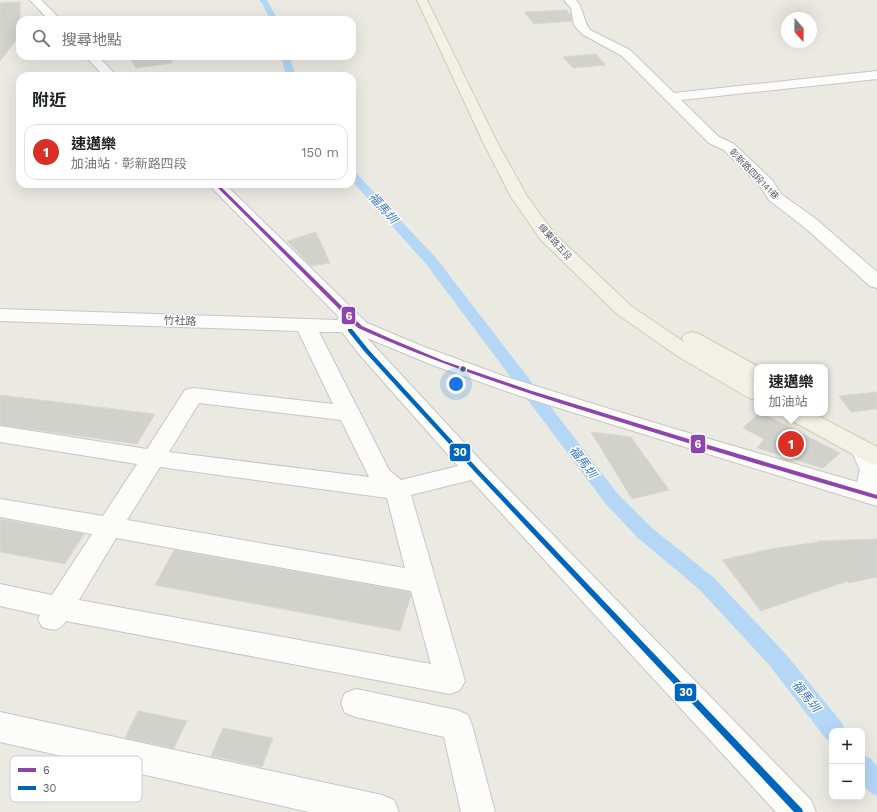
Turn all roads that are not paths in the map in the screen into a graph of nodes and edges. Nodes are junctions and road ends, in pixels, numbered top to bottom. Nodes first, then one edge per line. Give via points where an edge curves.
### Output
1 (35, 0) edge
2 (422, 0) edge
3 (433, 0) edge
4 (569, 0) edge
5 (51, 16) edge
6 (95, 60) edge
7 (107, 72) edge
8 (877, 75) edge
9 (670, 97) junction
10 (220, 188) edge
11 (877, 282) edge
12 (0, 315) edge
13 (350, 322) junction
14 (306, 326) junction
15 (754, 373) edge
16 (754, 391) edge
17 (348, 414) junction
18 (801, 416) edge
19 (827, 416) edge
20 (0, 434) edge
21 (872, 450) edge
22 (153, 458) junction
23 (476, 470) junction
24 (397, 490) junction
25 (872, 496) edge
26 (0, 508) edge
27 (109, 528) junction
28 (422, 582) junction
29 (0, 595) edge
30 (54, 615) junction
31 (356, 703) dead end
32 (0, 727) edge
33 (130, 756) edge
34 (142, 759) edge
35 (382, 812) edge
36 (478, 812) edge
37 (799, 812) edge

1 - 5 street
2 - 16 main road, 線東路五段 via 490,142 519,196 548,236 624,310 686,352
3 - 15 main road, 線東路五段 via 502,137 541,207 603,274 659,319
4 - 9 street, 彰新路四段141巷 via 579,12 580,25 586,32 626,52
6 - 7 street
8 - 9 street
9 - 11 street, 彰新路四段141巷 via 714,140 729,147 766,184 775,197 810,223
10 - 13 street
12 - 14 street, 竹社路
13 - 14 street, 竹社路
13 - 23 street via 371,356
13 - 25 street via 381,338 508,385
14 - 17 street
17 - 22 street via 193,395
17 - 24 street via 380,476
18 - 21 main road
19 - 21 main road
20 - 22 street
21 - 25 street
22 - 24 street
22 - 27 street
23 - 24 street
23 - 37 street
24 - 28 street
26 - 27 street
27 - 28 street
27 - 30 street
28 - 30 street via 450,681
29 - 30 street
31 - 36 street via 456,725
32 - 33 street
34 - 35 street

